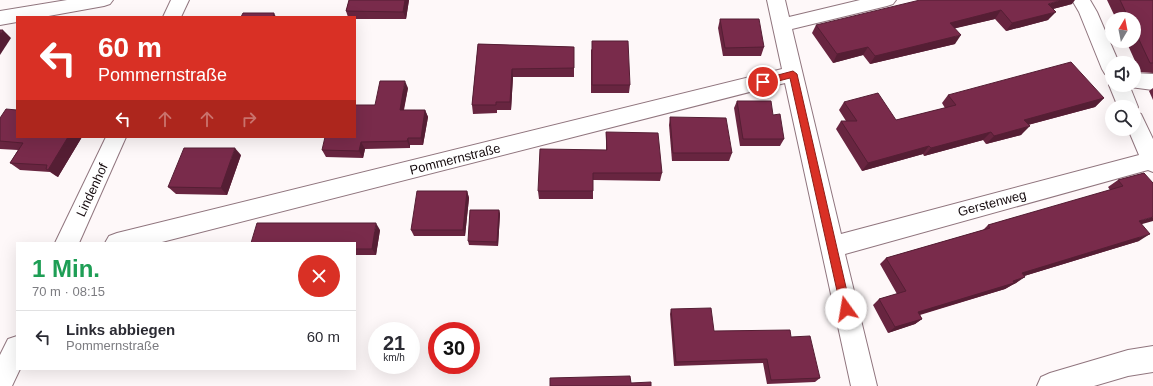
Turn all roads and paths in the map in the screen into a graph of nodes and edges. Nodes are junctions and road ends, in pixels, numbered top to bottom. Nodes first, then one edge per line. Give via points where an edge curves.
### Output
1 (104, 0) edge
2 (180, 0) edge
3 (776, 0) edge
4 (887, 0) edge
5 (1081, 0) edge
6 (172, 16) edge
7 (0, 18) edge
8 (782, 25) junction
9 (1107, 56) edge
10 (793, 74) junction
11 (1141, 81) edge
12 (1153, 82) edge
13 (1141, 136) edge
14 (116, 138) edge
15 (1152, 161) edge
16 (67, 242) edge
17 (121, 242) edge
18 (832, 247) junction
19 (16, 350) edge
20 (1153, 359) edge
21 (0, 383) edge
22 (864, 386) edge
23 (1050, 386) edge

1 - 7 street
2 - 6 street
3 - 8 street
4 - 8 street
5 - 9 street
8 - 10 street
10 - 17 street, Pommernstraße
10 - 18 street
11 - 12 street
13 - 15 street
14 - 16 street, Lindenhof
15 - 18 street, Gerstenweg
18 - 22 street
19 - 21 street
20 - 23 street via 1128,363

